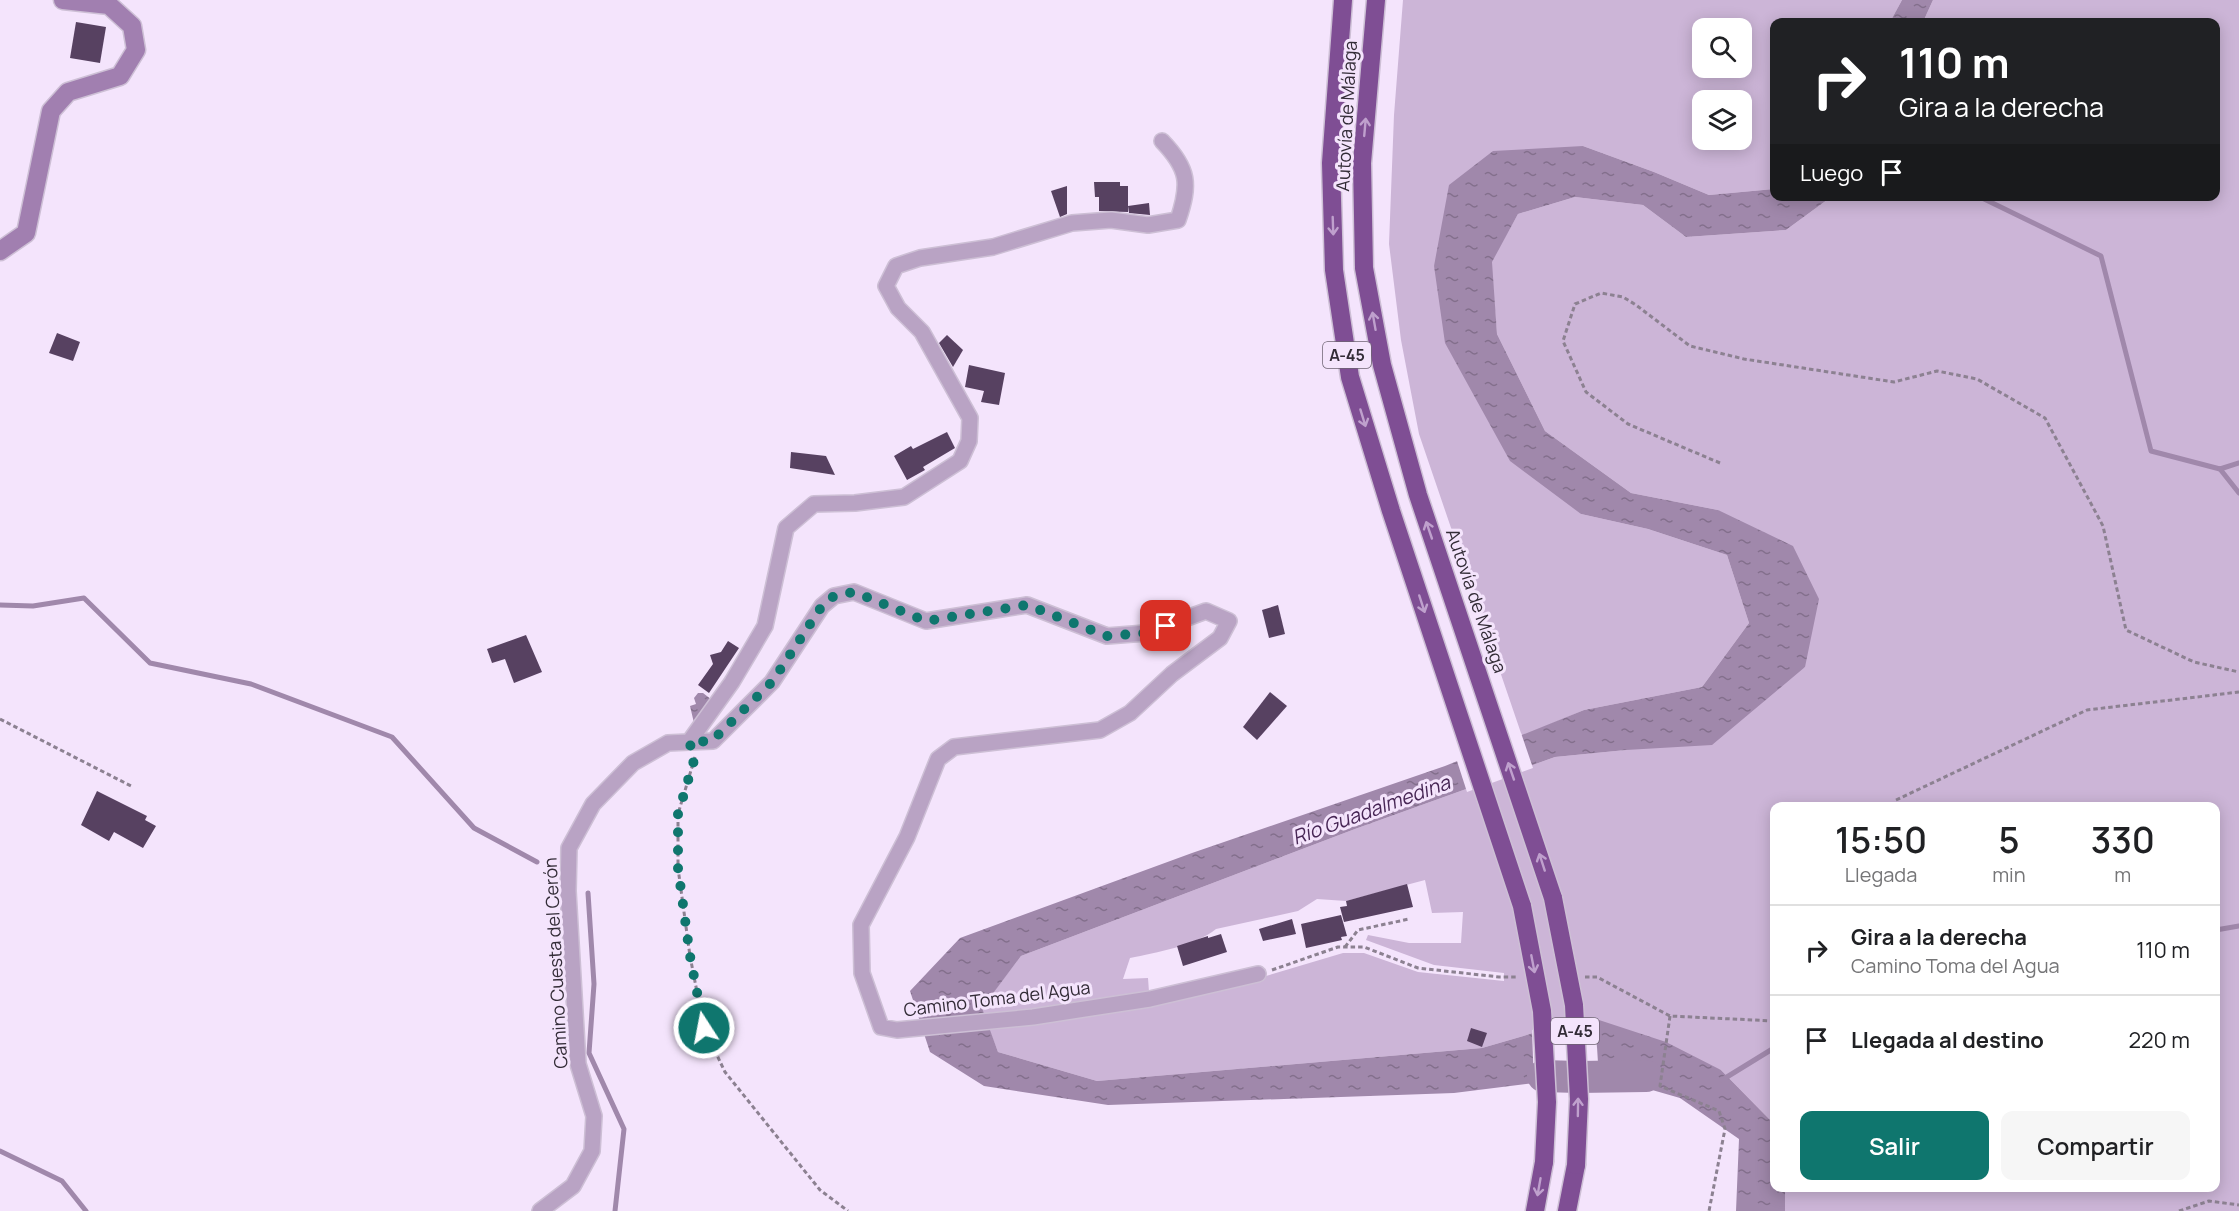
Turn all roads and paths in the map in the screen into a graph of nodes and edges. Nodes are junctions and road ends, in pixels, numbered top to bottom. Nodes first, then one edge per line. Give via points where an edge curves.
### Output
1 (63, 0) edge
2 (1343, 0) edge
3 (1376, 0) edge
4 (1162, 141) dead end
5 (0, 251) edge
6 (1720, 463) dead end
7 (2239, 672) edge
8 (2239, 692) edge
9 (0, 719) edge
10 (689, 742) junction
11 (133, 788) dead end
12 (1896, 800) dead end
13 (1409, 919) dead end
14 (1344, 947) junction
15 (1258, 974) joint
16 (1521, 977) dead end
17 (1575, 977) dead end
18 (1670, 1016) junction
19 (1770, 1021) edge
20 (2239, 1205) edge
21 (540, 1211) edge
22 (848, 1211) edge
23 (1535, 1211) edge
24 (1567, 1211) edge
25 (1709, 1211) edge
26 (2179, 1211) edge

1 - 5 street via 109,4 132,26 136,50 120,76 68,92 51,111 26,233
2 -> 23 highway, Autovía de Málaga / A-45, bridge via 1331,163 1334,270 1350,377 1522,906 1542,1011 1547,1102 1544,1162
24 -> 3 highway, Autovía de Málaga / A-45, bridge via 1576,1165 1579,1099 1574,1005 1553,898 1418,495 1382,365 1364,268 1362,163
4 - 10 street via 1184,169 1185,197 1178,220 1148,225 1111,220 1072,223 993,247 920,258 896,266 886,286 898,308 922,332 970,418 969,441 960,461 904,497 814,504 786,528 765,626 732,682
6 - 7 path via 1628,424 1586,392 1563,341 1575,304 1601,292 1623,297 1690,346 1744,359 1894,382 1937,372 1977,379 2045,418 2103,526 2126,630 2194,662
8 - 12 path via 2087,710
9 - 11 path
10 - 15 street, Camino Toma del Agua via 712,741 772,682 822,606 834,596 854,592 926,621 1027,605 1107,636 1146,633 1206,611 1229,621 1221,638 1172,674 1130,713 1100,730 954,747 938,759 907,837 861,925 862,973 881,1027 897,1030 1033,1017 1150,999
10 - 21 street, Camino Cuesta del Cerón via 668,743 633,763 593,804 569,848 578,1064 594,1116 592,1151 573,1186
10 - 22 path via 695,757 678,814 678,868 704,1028 724,1072 820,1190
13 - 14 path via 1358,930
14 - 15 path
14 - 16 path via 1364,947 1418,968
17 - 18 path via 1597,977
18 - 19 path
18 - 25 path via 1660,1086 1719,1111 1725,1129
20 - 26 path via 2209,1201

